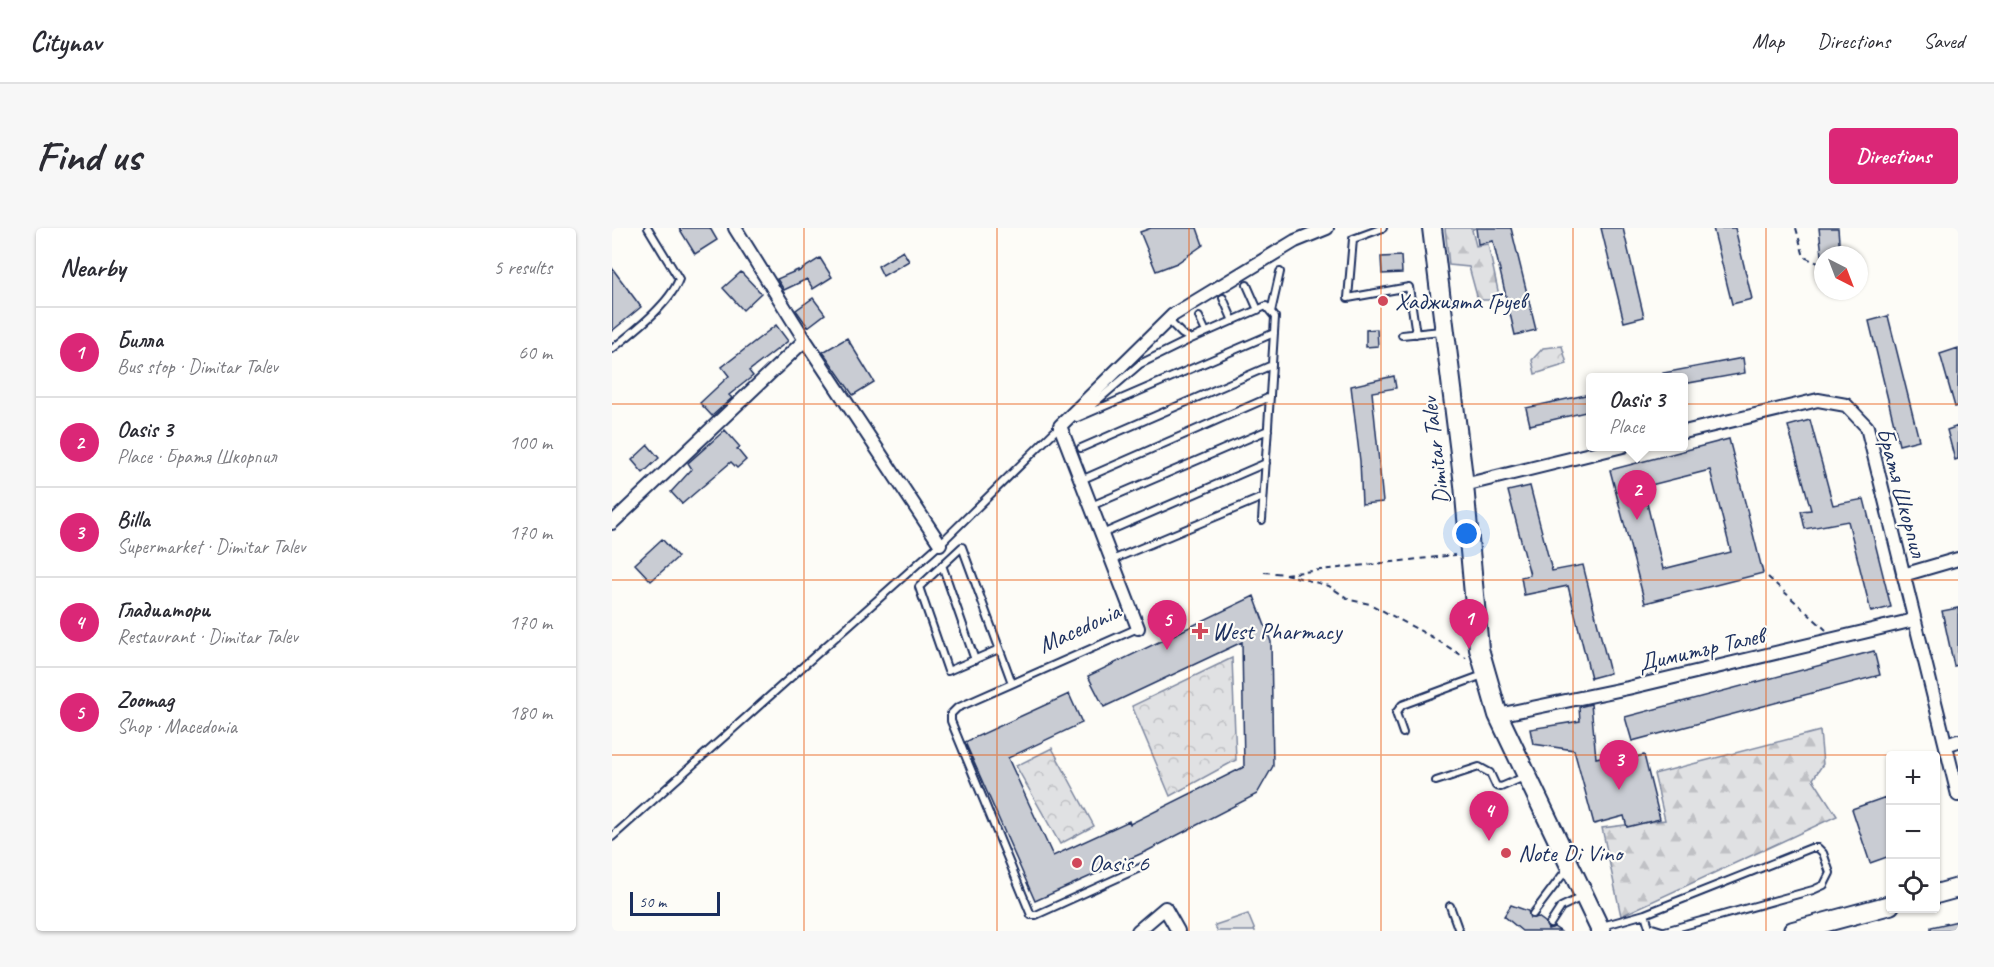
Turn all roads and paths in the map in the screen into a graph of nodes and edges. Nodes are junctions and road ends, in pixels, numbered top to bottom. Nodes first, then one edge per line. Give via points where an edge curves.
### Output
1 (648, 228) edge
2 (735, 228) edge
3 (1327, 228) edge
4 (1383, 228) edge
5 (1432, 228) edge
6 (1797, 228) edge
7 (1814, 262) edge
8 (1280, 272) dead end
9 (1247, 285) dead end
10 (1222, 298) dead end
11 (1258, 310) junction
12 (1271, 312) junction
13 (1199, 317) dead end
14 (1168, 320) junction
15 (1233, 321) junction
16 (1445, 330) junction
17 (1206, 332) junction
18 (1274, 333) junction
19 (1416, 334) junction
20 (1402, 336) dead end
21 (1191, 339) junction
22 (805, 340) junction
23 (612, 349) edge
24 (1272, 365) junction
25 (1270, 397) junction
26 (1060, 426) junction
27 (1268, 430) junction
28 (1688, 431) edge
29 (1081, 448) dead end
30 (1606, 451) edge
31 (1266, 463) junction
32 (1081, 480) junction
33 (1464, 485) junction
34 (1263, 497) junction
35 (1091, 506) junction
36 (1262, 520) dead end
37 (612, 523) edge
38 (1102, 534) junction
39 (940, 544) junction
40 (1470, 554) junction
41 (1958, 559) edge
42 (1112, 560) junction
43 (942, 566) junction
44 (1264, 572) dead end
45 (1285, 574) junction
46 (1903, 575) junction
47 (1768, 577) dead end
48 (1914, 620) junction
49 (1137, 628) joint
50 (1836, 639) junction
51 (999, 649) junction
52 (975, 660) junction
53 (1469, 662) dead end
54 (1486, 674) junction
55 (1012, 683) junction
56 (1498, 715) junction
57 (1403, 733) dead end
58 (1952, 743) edge
59 (1527, 776) junction
60 (1436, 781) dead end
61 (1958, 795) edge
62 (612, 837) edge
63 (1144, 866) dead end
64 (1570, 866) junction
65 (1958, 888) edge
66 (1940, 893) edge
67 (1584, 896) junction
68 (1450, 906) dead end
69 (1886, 906) edge
70 (1533, 914) dead end
71 (1645, 914) junction
72 (1550, 924) dead end
73 (1600, 929) edge
74 (1137, 931) edge
75 (1178, 931) edge
76 (1459, 931) edge
77 (1663, 931) edge
78 (1793, 931) edge

1 - 23 lane via 679,279 659,306
2 - 22 street
3 - 14 street via 1295,241
4 - 19 lane via 1353,239 1348,298 1409,287
5 - 16 street, Dimitar Talev
6 - 7 path via 1804,257
8 - 12 lane
9 - 11 lane
10 - 15 lane
11 - 12 lane via 1266,306
11 - 15 lane
12 - 18 lane via 1275,316
13 - 17 lane
14 - 21 lane
14 - 26 street
15 - 17 lane
16 - 19 lane
16 - 33 street, Dimitar Talev
17 - 21 lane
18 - 21 lane via 1077,418 1140,364
18 - 24 lane
19 - 20 lane
22 - 37 street
22 - 39 street
24 - 25 lane
24 - 29 lane
25 - 27 lane
25 - 32 lane
26 - 32 street, Macedonia
26 - 39 lane
27 - 31 lane
27 - 35 lane
28 - 46 street, Братя Шкорпил via 1818,400 1846,405 1867,427
30 - 33 street
31 - 34 lane
31 - 38 lane
32 - 35 street, Macedonia
33 - 40 street, Dimitar Talev
34 - 36 lane
34 - 42 lane
35 - 38 street, Macedonia
38 - 42 street, Macedonia
39 - 62 lane
40 - 45 path
40 - 54 street, Dimitar Talev via 1479,649
41 - 46 street
42 - 49 street, Macedonia
43 - 51 lane via 962,546
43 - 52 lane
43 - 52 lane via 919,587 948,671
44 - 45 path
45 - 53 path via 1329,586 1350,600 1370,604 1459,652
46 - 48 street, Братя Шкорпил
47 - 50 path
48 - 50 street, Димитър Талев
48 - 58 street, Братя Шкорпил
49 - 55 lane, Macedonia
50 - 56 street, Димитър Талев
51 - 52 lane
51 - 55 lane
54 - 56 street, Dimitar Talev
54 - 57 lane via 1402,705 1396,713
55 - 63 lane, Macedonia via 957,708 951,721 1027,912 1036,915
56 - 59 street, Dimitar Talev
58 - 61 street, Братя Шкорпил
59 - 60 lane via 1501,788 1490,773 1479,767
59 - 64 street, Dimitar Talev
64 - 67 street, Dimitar Talev
64 - 70 lane
65 - 66 street
67 - 72 lane via 1561,907
67 - 73 street, Dimitar Talev
68 - 76 lane
69 - 78 street
71 - 73 lane
71 - 77 lane via 1649,927
71 - 77 lane via 1811,848 1823,853 1830,873 1824,885
74 - 75 street via 1166,908

